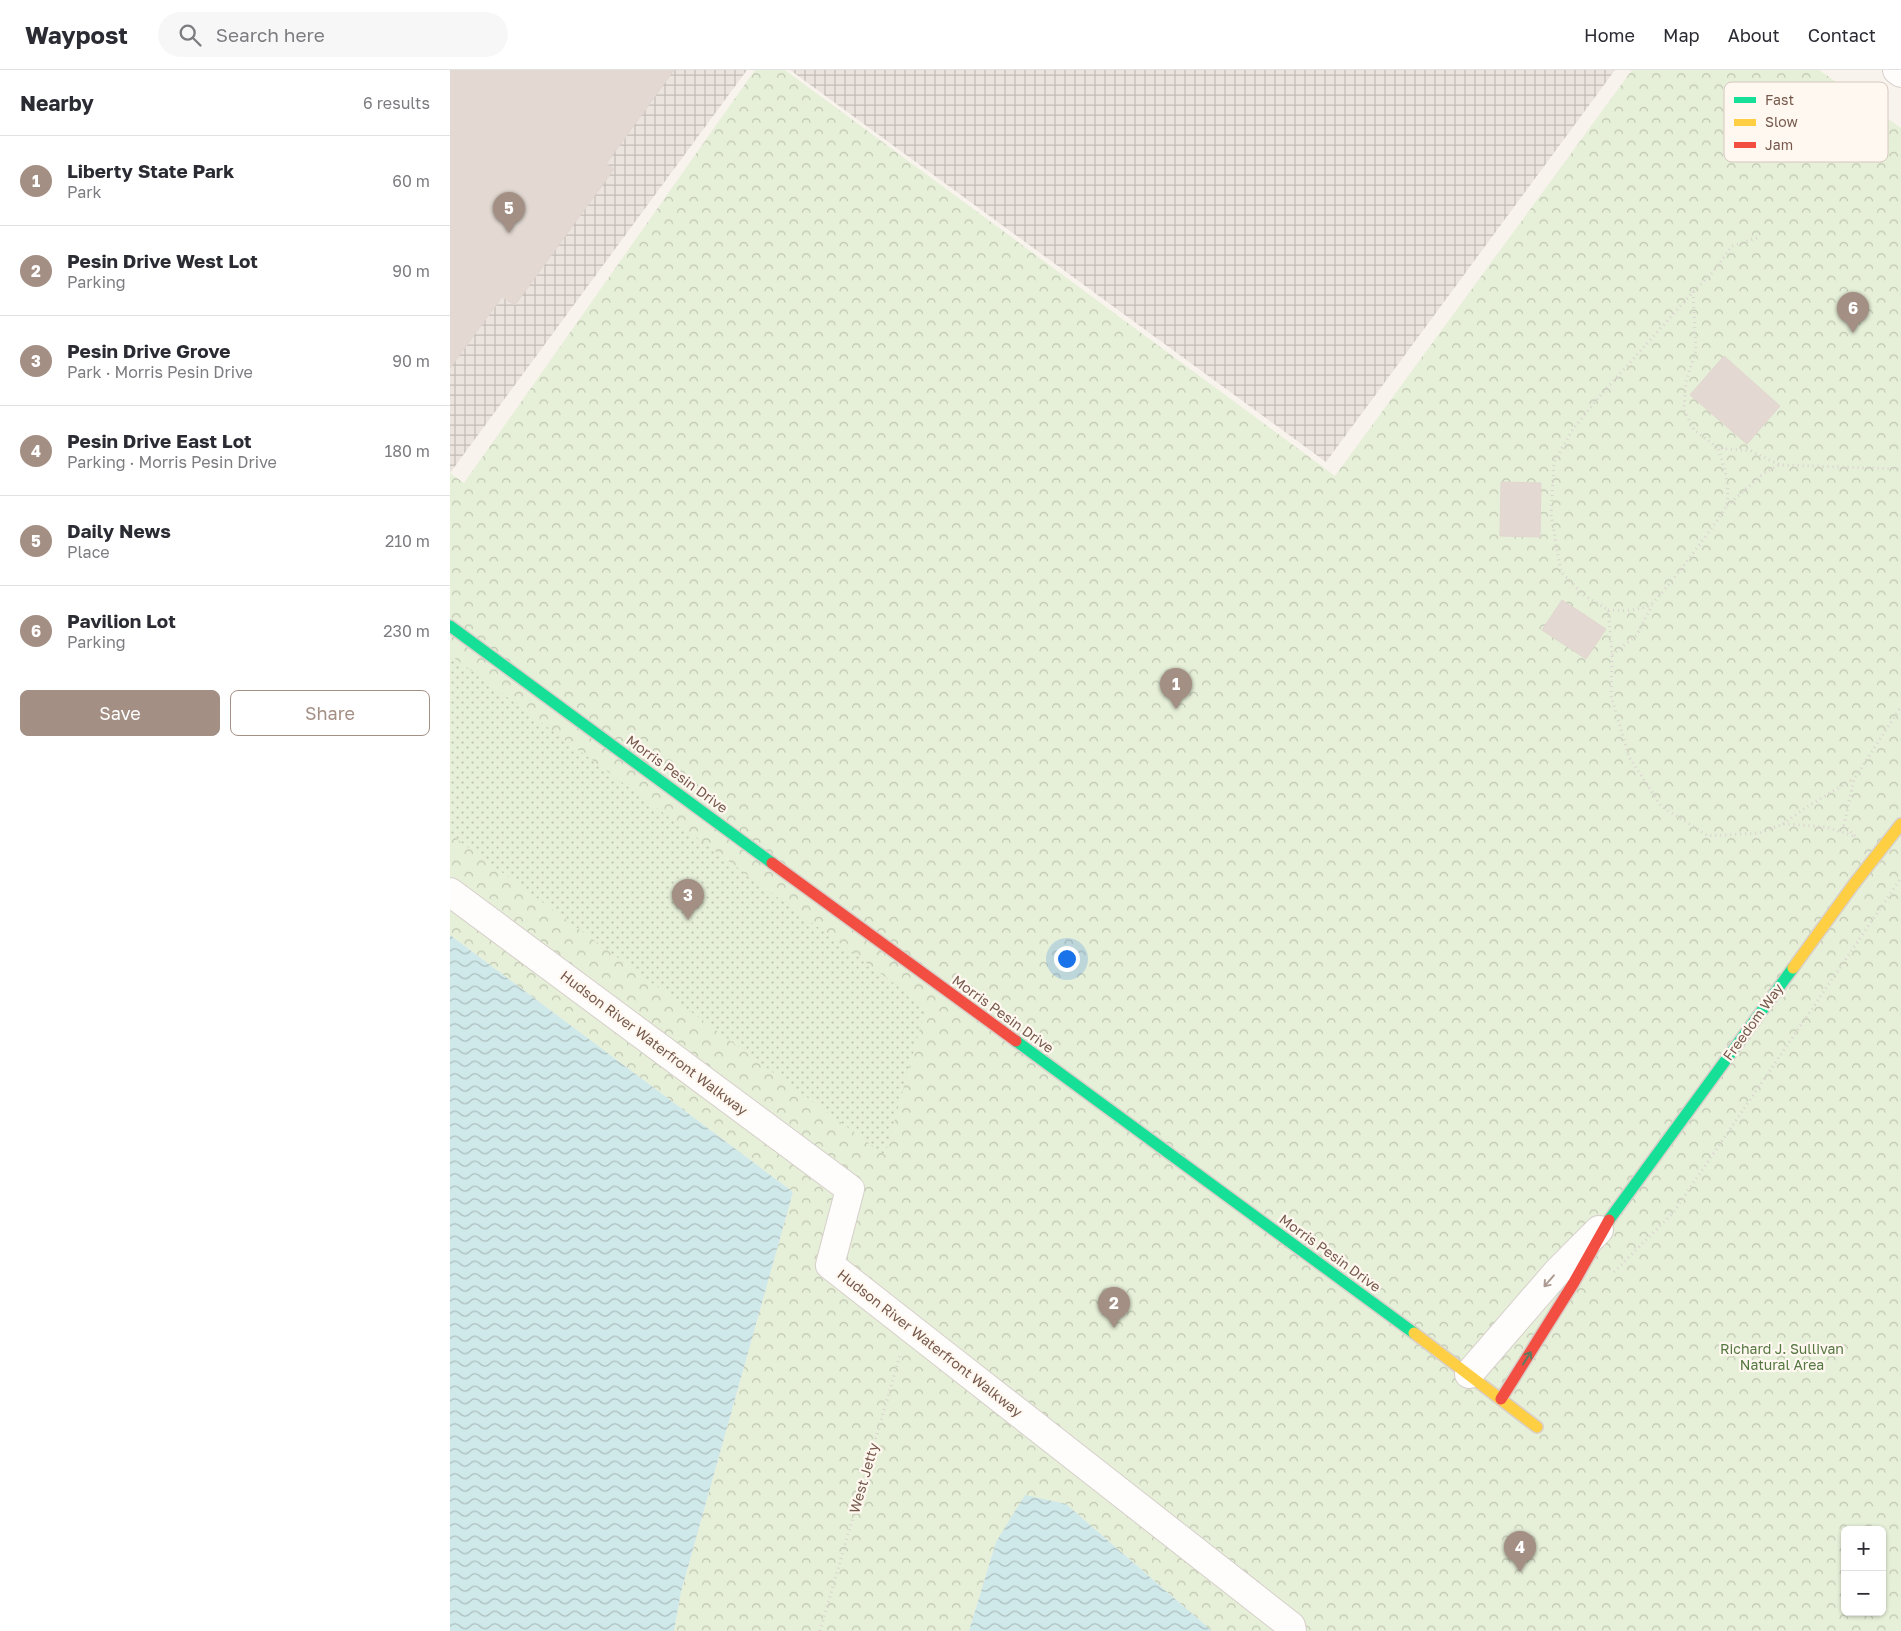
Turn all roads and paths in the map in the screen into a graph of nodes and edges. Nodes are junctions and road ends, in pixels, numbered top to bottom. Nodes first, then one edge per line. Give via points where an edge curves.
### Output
1 (1897, 70) edge
2 (1901, 73) edge
3 (1757, 238) dead end
4 (1693, 292) junction
5 (1718, 448) junction
6 (1780, 465) junction
7 (1901, 469) edge
8 (1727, 506) junction
9 (1652, 605) junction
10 (1608, 610) junction
11 (450, 626) edge
12 (1612, 655) junction
13 (1901, 707) edge
14 (1854, 778) junction
15 (1783, 824) junction
16 (1901, 824) edge
17 (1855, 836) junction
18 (1876, 854) junction
19 (1901, 878) edge
20 (450, 892) edge
21 (1608, 1222) junction
22 (1613, 1273) dead end
23 (908, 1326) junction
24 (1469, 1374) junction
25 (1501, 1399) junction
26 (1537, 1427) dead end
27 (820, 1631) edge
28 (1292, 1631) edge

1 - 2 street
3 - 4 path via 1732,246
4 - 5 path via 1696,350 1686,382 1684,410 1694,430
4 - 10 path via 1573,429 1554,462 1551,514 1560,572 1584,596
5 - 6 path via 1751,451
5 - 8 path via 1727,474
6 - 7 path
6 - 8 path via 1764,473
8 - 9 path
9 - 10 path via 1625,611
9 - 12 path via 1637,635
10 - 12 path
11 - 24 street, Morris Pesin Drive
12 - 15 path via 1611,696 1628,757 1661,806 1708,836 1759,833
13 - 14 path
14 - 15 path
14 - 17 path via 1844,825
15 - 17 path via 1827,827
16 - 18 street, Freedom Way
17 - 18 path
18 - 21 street, Freedom Way
19 - 22 path via 1673,1213
20 - 23 street, Hudson River Waterfront Walkway via 850,1189 830,1265
21 -> 24 street, Freedom Way via 1558,1271
25 -> 21 street, Freedom Way
23 - 27 path, West Jetty
23 - 28 street, Hudson River Waterfront Walkway via 1291,1626
24 - 25 street, Morris Pesin Drive
25 - 26 street, Morris Pesin Drive

